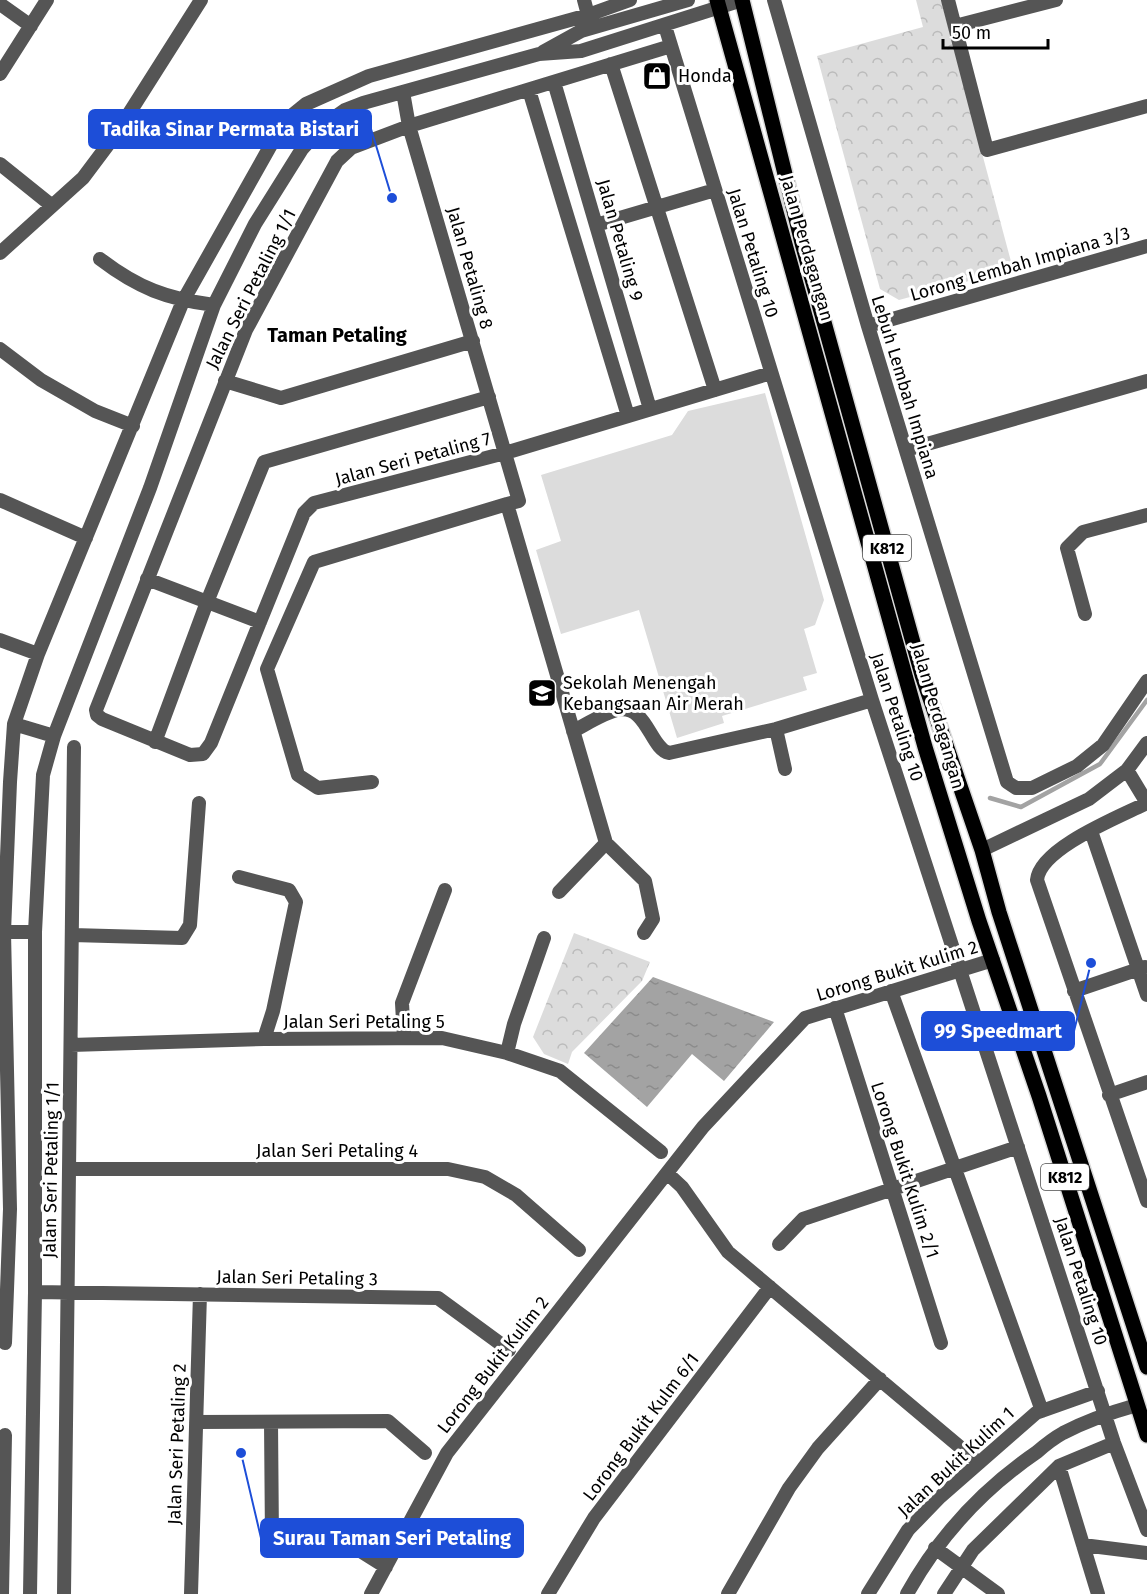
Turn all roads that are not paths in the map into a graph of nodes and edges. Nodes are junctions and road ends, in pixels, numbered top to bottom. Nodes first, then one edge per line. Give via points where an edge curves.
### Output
1 (47, 0) edge
2 (201, 0) edge
3 (584, 0) edge
4 (630, 0) edge
5 (688, 0) edge
6 (742, 0) edge
7 (774, 0) edge
8 (948, 0) edge
9 (1056, 0) edge
10 (0, 4) edge
11 (718, 4) edge
12 (652, 6) edge
13 (588, 15) junction
14 (31, 26) junction
15 (665, 26) junction
16 (955, 26) junction
17 (671, 46) junction
18 (539, 54) junction
19 (611, 64) junction
20 (0, 74) edge
21 (554, 82) junction
22 (529, 90) junction
23 (403, 92) junction
24 (1147, 106) edge
25 (410, 126) junction
26 (0, 164) edge
27 (715, 190) junction
28 (51, 205) junction
29 (657, 207) junction
30 (596, 225) junction
31 (1147, 246) edge
32 (0, 253) edge
33 (100, 259) dead end
34 (183, 301) junction
35 (214, 305) junction
36 (868, 326) junction
37 (473, 341) junction
38 (0, 349) edge
39 (771, 373) junction
40 (225, 381) junction
41 (1147, 381) edge
42 (715, 390) junction
43 (489, 397) junction
44 (650, 409) junction
45 (628, 416) junction
46 (133, 426) junction
47 (906, 450) junction
48 (505, 453) junction
49 (0, 500) edge
50 (507, 504) junction
51 (1147, 515) edge
52 (86, 538) junction
53 (147, 579) junction
54 (207, 602) junction
55 (1085, 614) dead end
56 (260, 622) junction
57 (0, 640) edge
58 (39, 654) junction
59 (1147, 681) edge
60 (872, 700) junction
61 (14, 724) junction
62 (776, 729) junction
63 (573, 731) junction
64 (54, 736) junction
65 (155, 741) junction
66 (211, 743) joint
67 (1147, 743) edge
68 (74, 747) dead end
69 (785, 769) dead end
70 (1127, 770) junction
71 (372, 782) dead end
72 (199, 803) dead end
73 (1147, 803) edge
74 (1091, 831) junction
75 (606, 843) junction
76 (982, 850) junction
77 (239, 877) dead end
78 (445, 890) dead end
79 (559, 892) dead end
80 (2, 932) edge
81 (35, 932) junction
82 (644, 933) dead end
83 (72, 935) junction
84 (544, 938) dead end
85 (993, 960) junction
86 (1143, 968) edge
87 (960, 970) junction
88 (891, 991) junction
89 (1074, 991) junction
90 (1147, 995) edge
91 (835, 1008) junction
92 (404, 1038) junction
93 (264, 1039) junction
94 (3, 1041) edge
95 (70, 1046) junction
96 (507, 1053) junction
97 (1147, 1082) edge
98 (1109, 1095) junction
99 (1018, 1148) junction
100 (661, 1152) dead end
101 (956, 1168) junction
102 (69, 1169) junction
103 (667, 1173) junction
104 (892, 1189) junction
105 (1147, 1201) edge
106 (5, 1208) edge
107 (779, 1244) dead end
108 (579, 1250) dead end
109 (770, 1287) junction
110 (35, 1292) junction
111 (68, 1292) junction
112 (200, 1294) junction
113 (5, 1343) dead end
114 (941, 1343) dead end
115 (509, 1350) dead end
116 (1147, 1367) edge
117 (880, 1379) junction
118 (1098, 1391) junction
119 (1137, 1405) junction
120 (1042, 1411) junction
121 (1105, 1415) junction
122 (196, 1422) junction
123 (271, 1422) junction
124 (4, 1435) dead end
125 (1147, 1435) edge
126 (1114, 1443) junction
127 (425, 1453) dead end
128 (979, 1463) junction
129 (1059, 1466) junction
130 (1147, 1530) edge
131 (1083, 1545) junction
132 (935, 1548) junction
133 (1147, 1553) edge
134 (961, 1566) junction
135 (386, 1567) junction
136 (2, 1594) edge
137 (30, 1594) edge
138 (64, 1594) edge
139 (191, 1594) edge
140 (371, 1594) edge
141 (548, 1594) edge
142 (728, 1594) edge
143 (868, 1594) edge
144 (907, 1594) edge
145 (944, 1594) edge
146 (998, 1594) edge
147 (1098, 1594) edge

1 - 14 street
2 - 28 street via 116,134 82,178
3 - 13 street
4 - 13 street
5 - 12 street
6 - 11 street
6 - 76 main road, Jalan Perdagangan / K812 via 802,243 922,675
7 - 36 street, Lebuh Lembah Impiana
8 - 16 street
9 - 16 street
10 - 14 street
11 - 15 street
11 - 85 main road, Jalan Perdagangan / K812 via 925,747
12 - 18 street via 581,32
13 - 34 street via 369,76 306,104 290,117 272,143
14 - 20 street
15 - 17 street, Jalan Petaling 10
15 - 18 street via 581,51
16 - 24 street via 987,150
17 - 19 street, Jalan Seri Petaling 1/1
17 - 27 street, Jalan Petaling 10
18 - 23 street
19 - 21 street, Jalan Seri Petaling 1/1
19 - 29 street
21 - 22 street, Jalan Seri Petaling 1/1
21 - 30 street, Jalan Petaling 9
22 - 25 street, Jalan Seri Petaling 1/1
22 - 45 street
23 - 25 street, Jalan Petaling 8
23 - 35 street via 345,110 325,124 302,149 255,224
25 - 37 street, Jalan Petaling 8
25 - 40 street, Jalan Seri Petaling 1/1 via 351,148 337,161 246,330
26 - 28 street
27 - 29 street
27 - 39 street, Jalan Petaling 10
28 - 32 street
29 - 30 street
29 - 42 street
30 - 44 street, Jalan Petaling 9
31 - 36 street, Lorong Lembah Impiana 3/3
33 - 34 street via 133,283
34 - 35 street
34 - 46 street
35 - 64 street via 150,488
36 - 47 street, Lebuh Lembah Impiana
37 - 40 street via 281,398
37 - 43 street, Jalan Petaling 8
38 - 46 street via 50,385 95,411
39 - 42 street, Jalan Seri Petaling 7
39 - 60 street, Jalan Petaling 10
40 - 53 street, Jalan Seri Petaling 1/1
41 - 47 street
42 - 44 street, Jalan Seri Petaling 7
43 - 48 street, Jalan Petaling 8
43 - 54 street via 264,462
44 - 45 street, Jalan Seri Petaling 7
45 - 48 street, Jalan Seri Petaling 7
46 - 52 street
47 - 59 street, Lebuh Lembah Impiana via 1007,782 1016,788 1032,788 1077,766 1103,745
48 - 50 street, Jalan Petaling 8 via 519,501
48 - 56 street, Jalan Seri Petaling 7 via 308,507
49 - 52 street
50 - 63 street
50 - 71 street via 314,562 267,669 298,775 318,788
51 - 55 street via 1083,532 1067,548
52 - 58 street
53 - 54 street
53 - 65 street, Jalan Seri Petaling 1/1 via 96,710 102,719
54 - 56 street
54 - 65 street
56 - 66 street, Jalan Seri Petaling 7
57 - 58 street
58 - 61 street
60 - 62 street
60 - 87 street, Jalan Petaling 10
61 - 64 street
61 - 80 street
62 - 63 street via 669,753 659,747 643,720 632,712 618,710
62 - 69 street
63 - 75 street
64 - 81 street via 43,775
65 - 66 street, Jalan Seri Petaling 1/1 via 198,756
67 - 70 street
68 - 83 street, Jalan Seri Petaling 1/1
70 - 73 street
70 - 76 street via 1089,799
72 - 83 street via 190,925 182,938
73 - 74 street
74 - 86 street
74 - 89 street via 1056,851 1038,872 1037,880
75 - 79 street
75 - 82 street via 645,881 653,919
76 - 116 main road, Jalan Perdagangan / K812
77 - 93 street via 289,890 296,902
78 - 92 street via 402,1003
80 - 81 street
80 - 94 street
81 - 110 street
83 - 95 street, Jalan Seri Petaling 1/1
84 - 96 street
85 - 87 street, Lorong Bukit Kulim 2
85 - 119 main road, Jalan Perdagangan / K812
86 - 89 street
86 - 90 street
87 - 88 street, Lorong Bukit Kulim 2
87 - 99 street, Jalan Petaling 10
88 - 91 street, Lorong Bukit Kulim 2
88 - 101 street
89 - 98 street
91 - 103 street, Lorong Bukit Kulim 2 via 805,1018 703,1127
91 - 104 street, Lorong Bukit Kulim 2/1
92 - 93 street, Jalan Seri Petaling 5
92 - 96 street, Jalan Seri Petaling 5 via 442,1038
93 - 95 street, Jalan Seri Petaling 5
94 - 106 street
95 - 102 street, Jalan Seri Petaling 1/1
96 - 100 street, Jalan Seri Petaling 5 via 560,1071
97 - 98 street
98 - 105 street
99 - 101 street
99 - 118 street, Jalan Petaling 10
101 - 104 street
101 - 120 street
102 - 108 street, Jalan Seri Petaling 4 via 448,1169 485,1177 516,1195
102 - 111 street, Jalan Seri Petaling 1/1
103 - 109 street via 682,1187 728,1252
103 - 135 street, Lorong Bukit Kulim 2 via 447,1453
104 - 107 street via 803,1219
104 - 114 street, Lorong Bukit Kulim 2/1
106 - 113 street
109 - 117 street
109 - 141 street, Lorong Bukit Kulm 6/1 via 594,1518
110 - 111 street, Jalan Seri Petaling 3
110 - 137 street
111 - 112 street, Jalan Seri Petaling 3
111 - 138 street, Jalan Seri Petaling 1/1
112 - 115 street, Jalan Seri Petaling 3 via 438,1298
112 - 122 street, Jalan Seri Petaling 2
117 - 128 street
117 - 142 street via 818,1448 789,1488
118 - 120 street, Jalan Bukit Kulim 1
118 - 121 street, Jalan Petaling 10
119 - 121 street
119 - 125 main road, Jalan Perdagangan / K812
120 - 128 street, Jalan Bukit Kulim 1
121 - 126 street, Jalan Petaling 10
121 - 132 street via 1062,1434 1006,1473
122 - 123 street
122 - 139 street, Jalan Seri Petaling 2
123 - 127 street via 388,1422
123 - 135 street via 272,1540 343,1540
124 - 136 street
126 - 129 street
126 - 130 street, Jalan Petaling 10
128 - 143 street, Jalan Bukit Kulim 1 via 908,1530
129 - 131 street
129 - 134 street
131 - 133 street
131 - 147 street
132 - 134 street
132 - 144 street
134 - 145 street
134 - 146 street
135 - 140 street, Lorong Bukit Kulim 2

